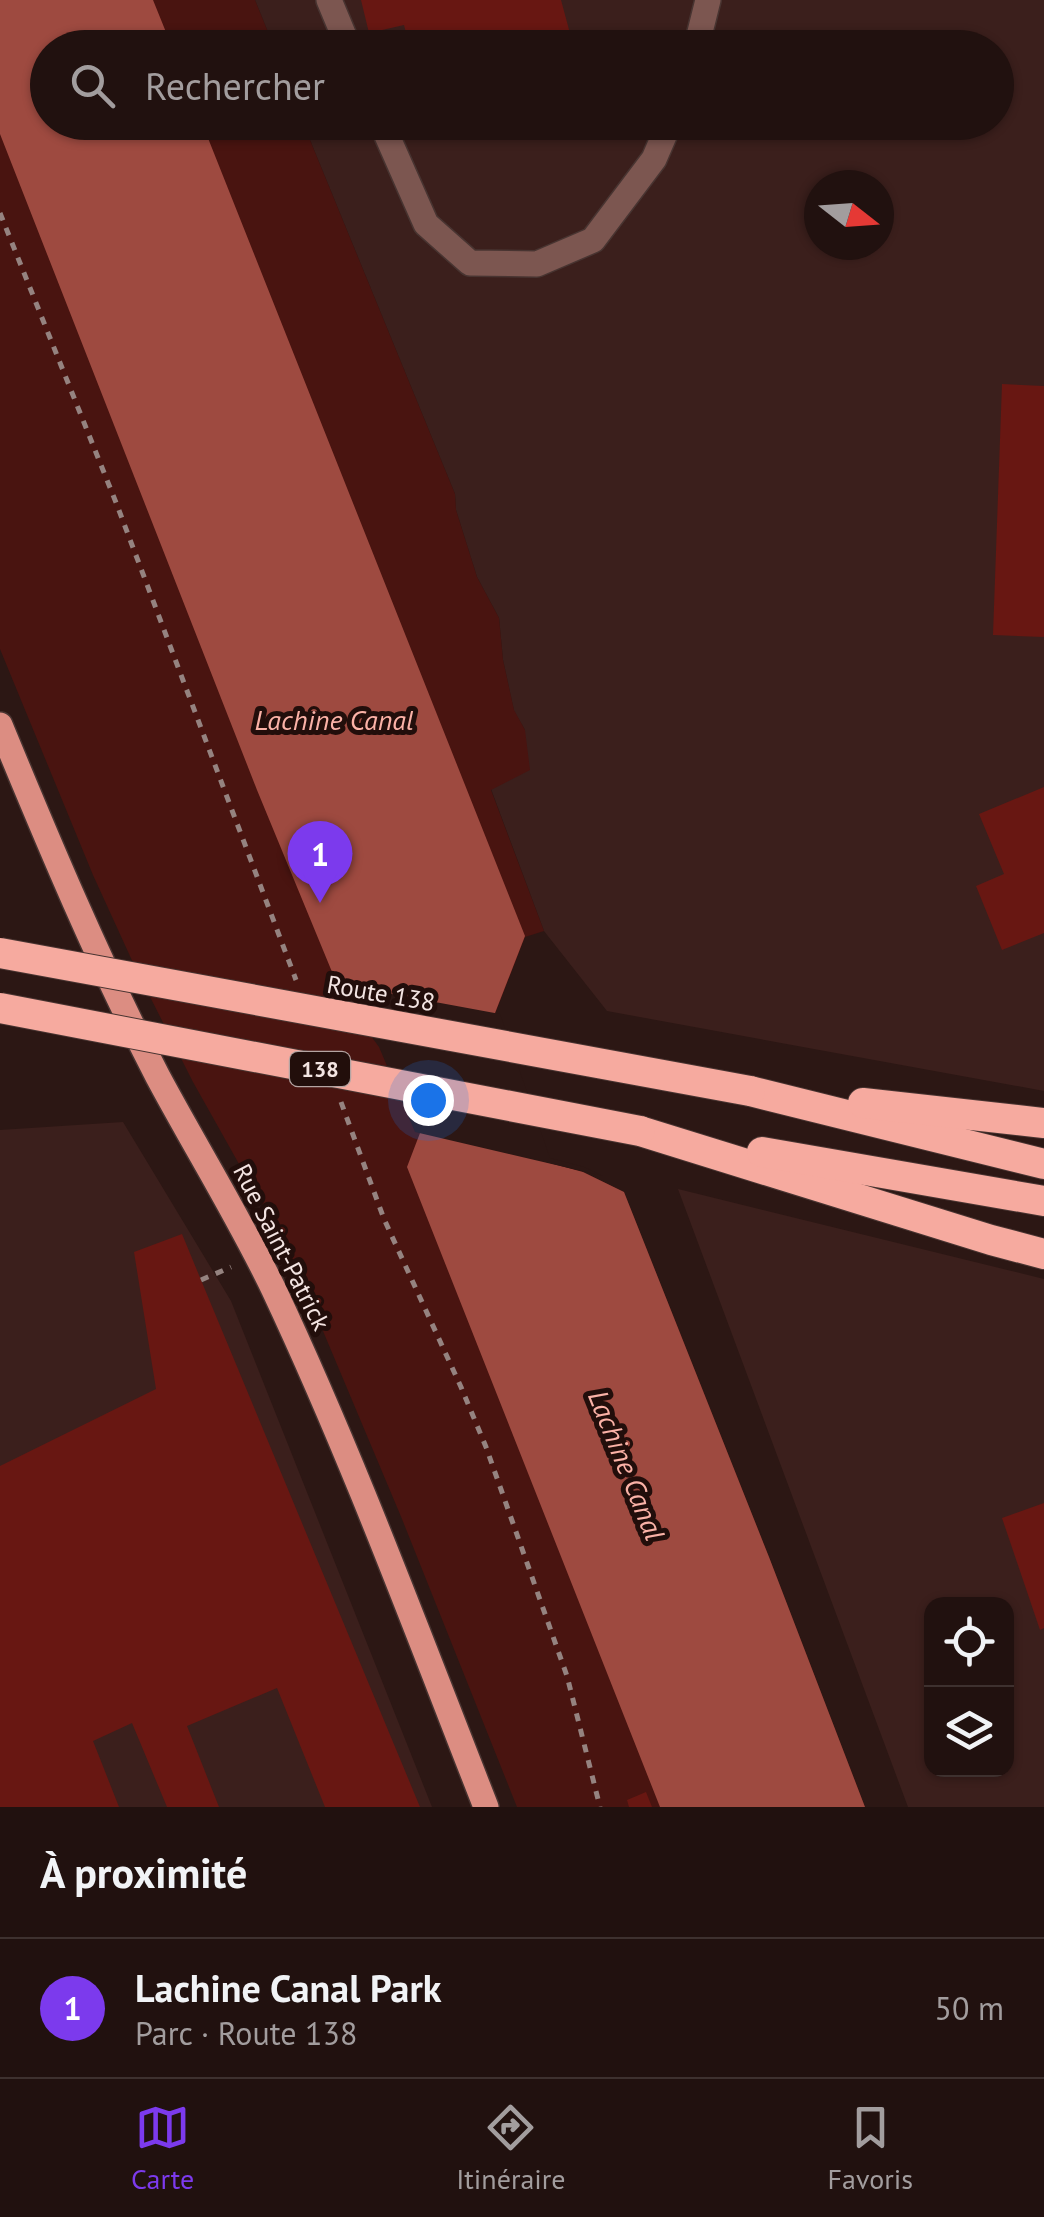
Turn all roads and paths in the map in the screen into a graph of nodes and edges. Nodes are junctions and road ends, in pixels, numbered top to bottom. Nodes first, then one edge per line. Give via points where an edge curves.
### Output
1 (329, 0) edge
2 (708, 0) edge
3 (342, 30) edge
4 (700, 30) edge
5 (389, 140) edge
6 (662, 140) edge
7 (0, 726) edge
8 (0, 954) edge
9 (0, 1008) edge
10 (750, 1091) junction
11 (1044, 1123) edge
12 (640, 1131) junction
13 (1044, 1164) edge
14 (1044, 1201) edge
15 (1044, 1254) edge
16 (230, 1268) dead end
17 (202, 1280) dead end
18 (486, 1807) edge

1 - 3 lane
2 - 4 lane
5 - 6 lane via 426,224 470,264 537,264 593,240
7 - 18 main road, Rue Saint-Patrick via 104,968 292,1330
8 - 10 highway, Route 138 / 138, bridge
9 - 12 highway, 138, bridge
10 - 11 highway
10 - 13 highway, 138
12 - 14 highway
12 - 15 highway, 138
16 - 17 path

